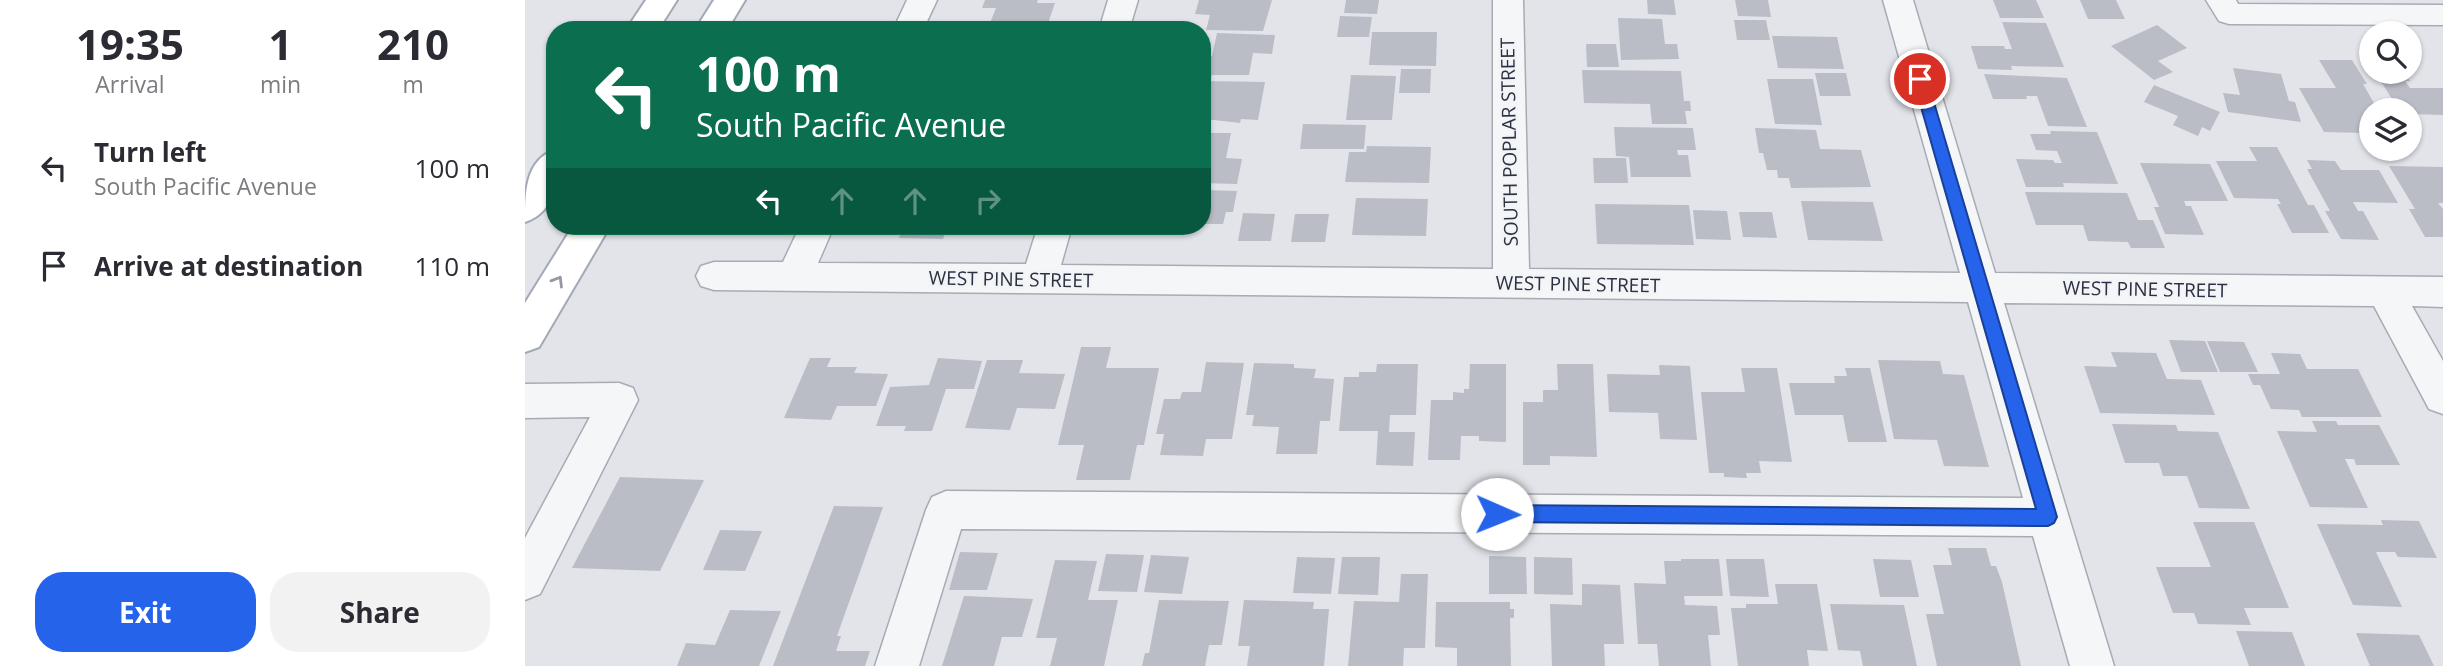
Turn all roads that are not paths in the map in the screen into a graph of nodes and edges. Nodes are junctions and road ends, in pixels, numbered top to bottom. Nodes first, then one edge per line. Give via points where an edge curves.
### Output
1 (661, 0) edge
2 (730, 0) edge
3 (922, 0) edge
4 (1123, 0) edge
5 (1508, 0) edge
6 (1898, 0) edge
7 (2225, 7) edge
8 (2443, 15) edge
9 (648, 21) edge
10 (717, 21) edge
11 (912, 21) edge
12 (1117, 21) edge
13 (546, 176) edge
14 (525, 208) edge
15 (586, 235) edge
16 (813, 235) edge
17 (1052, 235) edge
18 (713, 276) dead end
19 (794, 277) junction
20 (1039, 279) junction
21 (1511, 283) junction
22 (1979, 288) junction
23 (2385, 292) junction
24 (2443, 292) edge
25 (525, 335) edge
26 (2443, 397) edge
27 (525, 401) edge
28 (2048, 517) junction
29 (525, 580) edge
30 (897, 666) edge
31 (2092, 666) edge

1 - 9 main road
2 - 10 main road
3 - 11 street
4 - 12 street
5 - 21 street, SOUTH POPLAR STREET
6 - 22 street
7 - 8 street
13 - 14 main road
25 -> 15 main road
16 - 19 street
17 - 20 street
18 - 19 street, WEST PINE STREET
19 - 20 street, WEST PINE STREET
20 - 21 street, WEST PINE STREET
21 - 22 street, WEST PINE STREET
22 - 23 street, WEST PINE STREET
22 - 28 street
23 - 24 street, WEST PINE STREET
23 - 26 street
27 - 29 street via 619,400
28 - 30 street via 946,510
28 - 31 street

